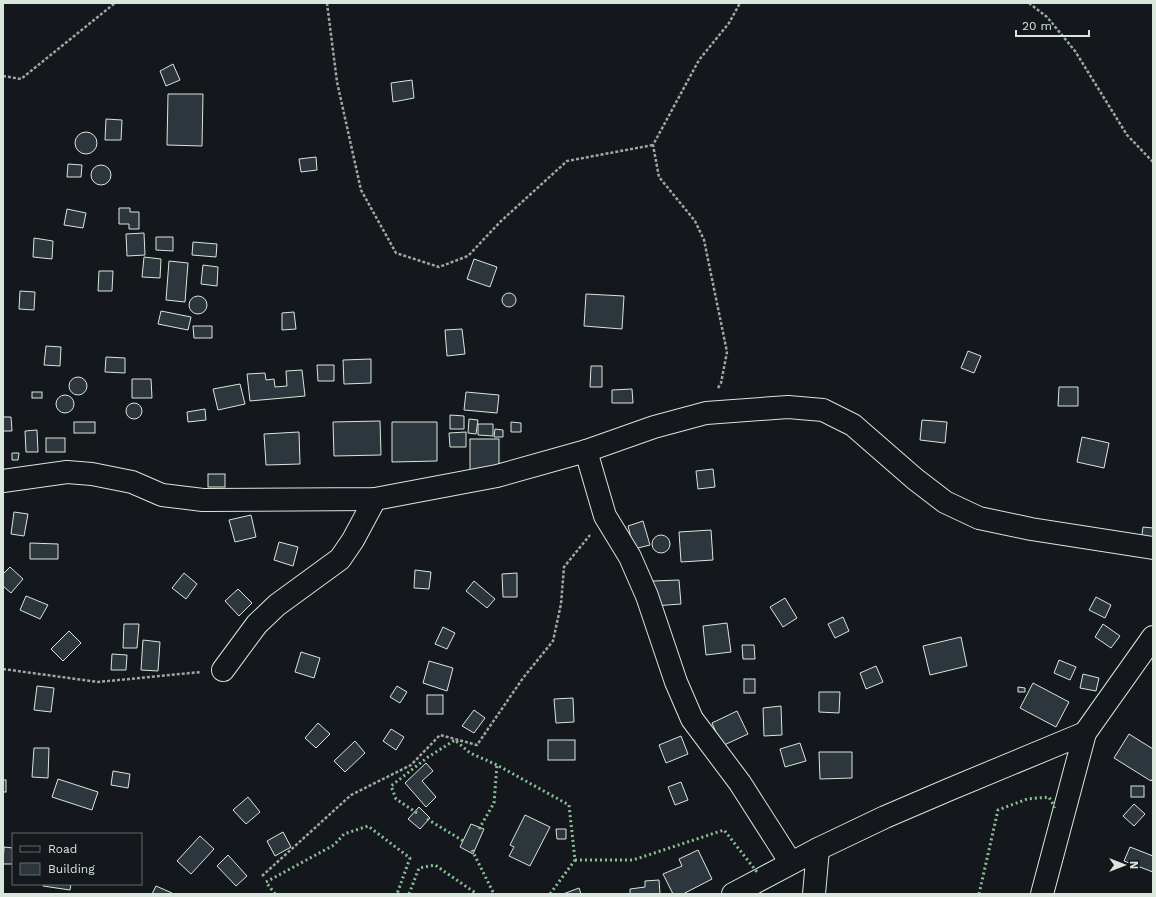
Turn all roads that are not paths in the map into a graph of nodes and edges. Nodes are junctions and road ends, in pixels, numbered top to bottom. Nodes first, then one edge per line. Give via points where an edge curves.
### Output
1 (586, 451) junction
2 (3, 481) edge
3 (376, 498) junction
4 (1153, 548) edge
5 (1153, 637) edge
6 (223, 670) road end
7 (1085, 733) junction
8 (818, 849) junction
9 (791, 863) junction
10 (733, 894) edge
11 (814, 894) edge
12 (1042, 894) edge

1 - 3 street via 496,476
1 - 4 street via 654,426 706,413 788,407 823,410 853,425 945,502 980,518 1031,529
1 - 9 street via 605,516 630,558 692,719 740,784
2 - 3 street via 67,472 132,482 162,496 203,500
3 - 6 street via 340,559 277,605 257,624
5 - 7 street
7 - 8 street via 948,790
7 - 12 street
8 - 9 street
8 - 11 street
9 - 10 street

